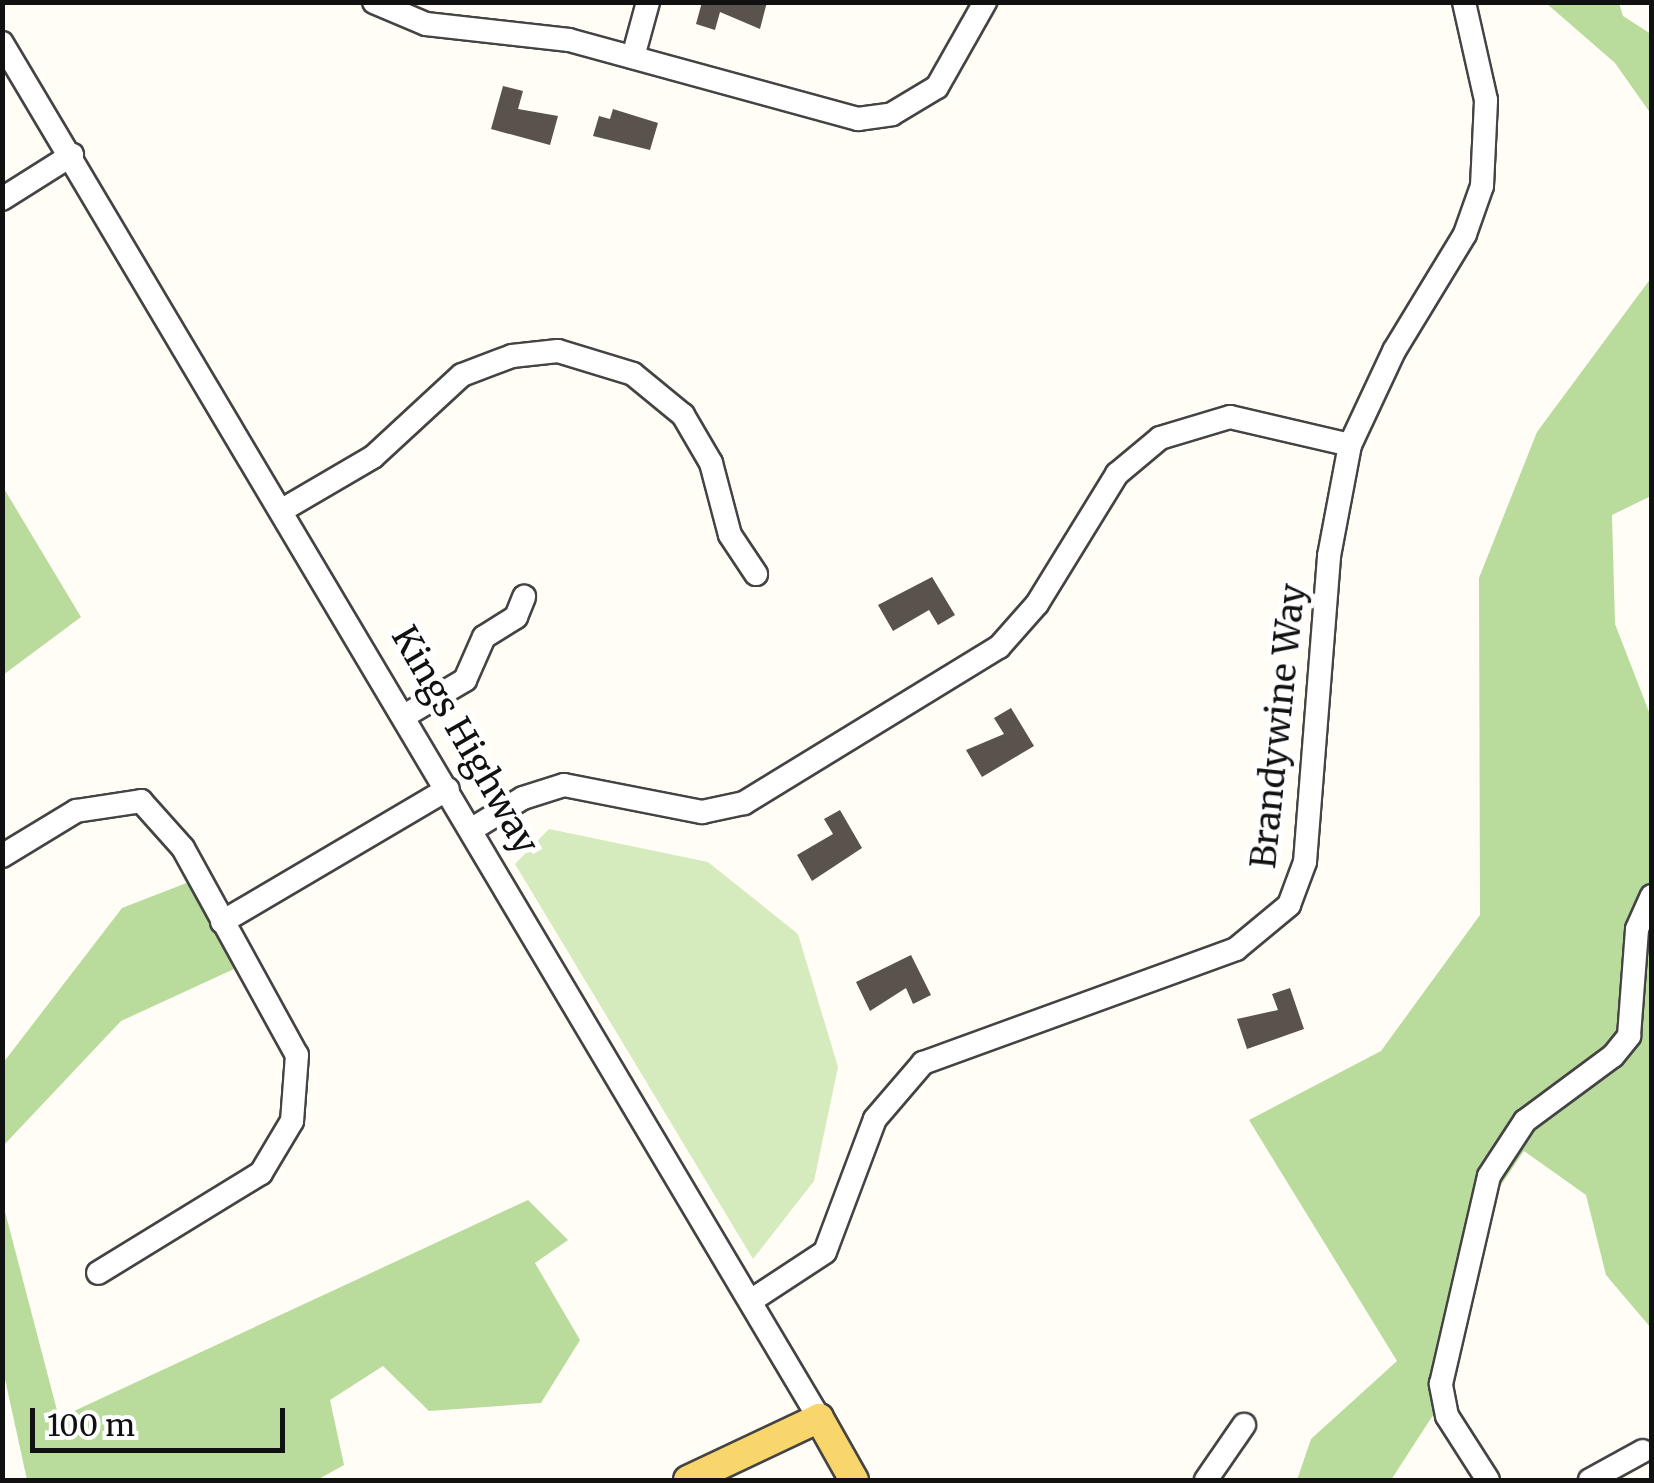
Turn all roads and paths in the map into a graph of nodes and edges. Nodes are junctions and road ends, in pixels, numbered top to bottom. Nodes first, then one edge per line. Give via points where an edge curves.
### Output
1 (374, 2) edge
2 (648, 2) edge
3 (984, 2) edge
4 (1464, 2) edge
5 (3, 46) edge
6 (633, 57) junction
7 (72, 155) junction
8 (2, 199) edge
9 (1350, 445) junction
10 (284, 509) junction
11 (756, 574) dead end
12 (524, 598) dead end
13 (406, 715) junction
14 (448, 789) junction
15 (474, 828) junction
16 (2, 856) edge
17 (1652, 896) edge
18 (222, 922) junction
19 (98, 1273) dead end
20 (752, 1300) junction
21 (819, 1418) junction
22 (1244, 1424) dead end
23 (1643, 1451) dead end
24 (688, 1480) edge
25 (854, 1480) edge
26 (1206, 1480) edge
27 (1488, 1480) edge
28 (1590, 1480) edge

1 - 6 street via 426,24 534,33
2 - 6 street
3 - 6 street via 946,79 915,104 875,118 821,114
4 - 9 street, Brandywine Way via 1486,100 1482,186 1465,234 1394,351
5 - 7 street, Kings Highway
7 - 8 street
7 - 10 street, Kings Highway
9 - 15 street via 1230,417 1160,438 1117,474 1037,604 999,647 744,802 702,812 564,785 524,798
9 - 20 street, Brandywine Way via 1329,556 1305,862 1289,906 1236,949 923,1063 875,1119 832,1242
10 - 11 street via 373,457 462,375 512,356 558,352 634,374 684,415 712,463 730,536
10 - 13 street, Kings Highway
12 - 13 street via 516,617 484,638 465,680
13 - 14 street, Kings Highway
14 - 15 street, Kings Highway
14 - 18 street
15 - 20 street, Kings Highway
16 - 18 street via 76,811 141,800 183,848
17 - 27 street via 1637,928 1629,1036 1614,1056 1525,1121 1489,1176 1442,1384 1447,1416
18 - 19 street via 296,1054 292,1121 276,1156 248,1184
20 - 21 street, Kings Highway
21 - 24 main road
21 - 25 main road, Kings Highway
22 - 26 street
23 - 28 street

